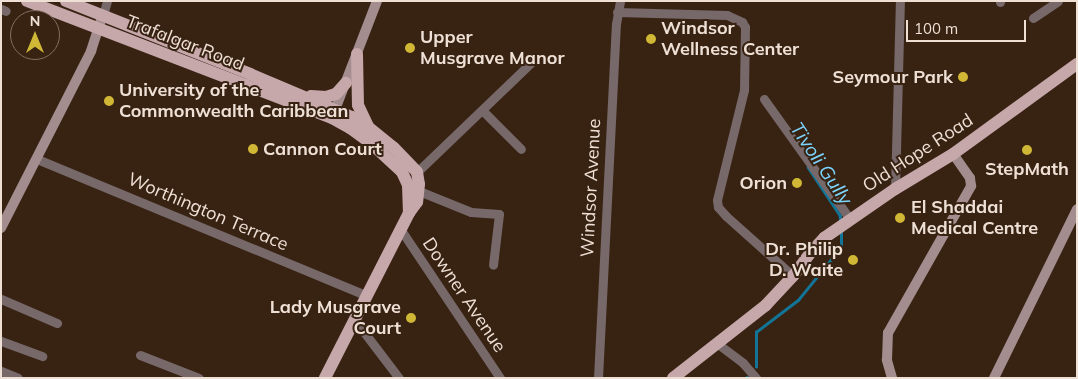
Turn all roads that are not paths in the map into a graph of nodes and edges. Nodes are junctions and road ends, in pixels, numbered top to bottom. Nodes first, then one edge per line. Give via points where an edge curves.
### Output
1 (27, 1) edge
2 (66, 1) edge
3 (107, 1) edge
4 (377, 1) edge
5 (620, 1) edge
6 (900, 1) edge
7 (1058, 1) edge
8 (617, 12) junction
9 (103, 15) junction
10 (1033, 18) dead end
11 (98, 29) junction
12 (357, 54) junction
13 (536, 57) dead end
14 (1077, 64) edge
15 (346, 83) junction
16 (294, 92) junction
17 (764, 99) dead end
18 (482, 110) junction
19 (333, 114) junction
20 (368, 127) junction
21 (521, 149) dead end
22 (953, 154) junction
23 (38, 159) junction
24 (417, 172) junction
25 (895, 189) junction
26 (420, 191) junction
27 (1077, 209) edge
28 (409, 213) junction
29 (850, 219) junction
30 (1, 228) edge
31 (401, 230) junction
32 (493, 265) dead end
33 (793, 276) junction
34 (366, 295) junction
35 (1, 299) edge
36 (354, 319) junction
37 (57, 323) dead end
38 (1, 341) edge
39 (718, 344) junction
40 (140, 355) dead end
41 (42, 356) dead end
42 (1, 371) edge
43 (18, 378) edge
44 (199, 378) edge
45 (325, 378) edge
46 (399, 378) edge
47 (500, 378) edge
48 (598, 378) edge
49 (673, 378) edge
50 (756, 378) edge
51 (892, 378) edge
52 (994, 378) edge

1 - 11 main road, Trafalgar Road
2 - 9 main road, Trafalgar Road
3 - 9 street
4 - 12 main road
5 - 8 street, Windsor Avenue
6 - 25 street
7 - 10 street
8 - 33 street via 726,15 742,22 745,27 744,90 716,200 726,216
8 - 48 street, Windsor Avenue
9 - 11 main road
9 - 16 main road, Trafalgar Road
11 - 19 main road, Trafalgar Road
11 - 23 main road via 91,51
12 - 15 main road
12 - 20 main road via 358,105
13 - 18 street
14 - 22 main road, Old Hope Road
15 - 16 main road via 336,94 326,97
15 - 19 main road
16 - 19 main road, Trafalgar Road
17 - 29 street
18 - 21 street
18 - 24 street
19 - 20 main road
19 - 28 main road via 402,172 408,185
20 - 24 main road
22 - 25 main road, Old Hope Road
22 - 51 main road via 970,178 971,186 888,333 887,360
23 - 30 main road
23 - 34 street, Worthington Terrace
24 - 26 main road
25 - 29 main road, Old Hope Road
26 - 28 main road
26 - 32 street via 471,212 499,214
27 - 52 main road
28 - 31 main road
29 - 33 main road, Old Hope Road via 812,251
31 - 34 main road
31 - 47 street, Downer Avenue
33 - 39 main road, Old Hope Road via 766,304
34 - 36 main road
35 - 37 street
36 - 45 main road
36 - 46 street
38 - 41 street
39 - 49 main road, Old Hope Road
39 - 50 street
40 - 44 street
42 - 43 street

